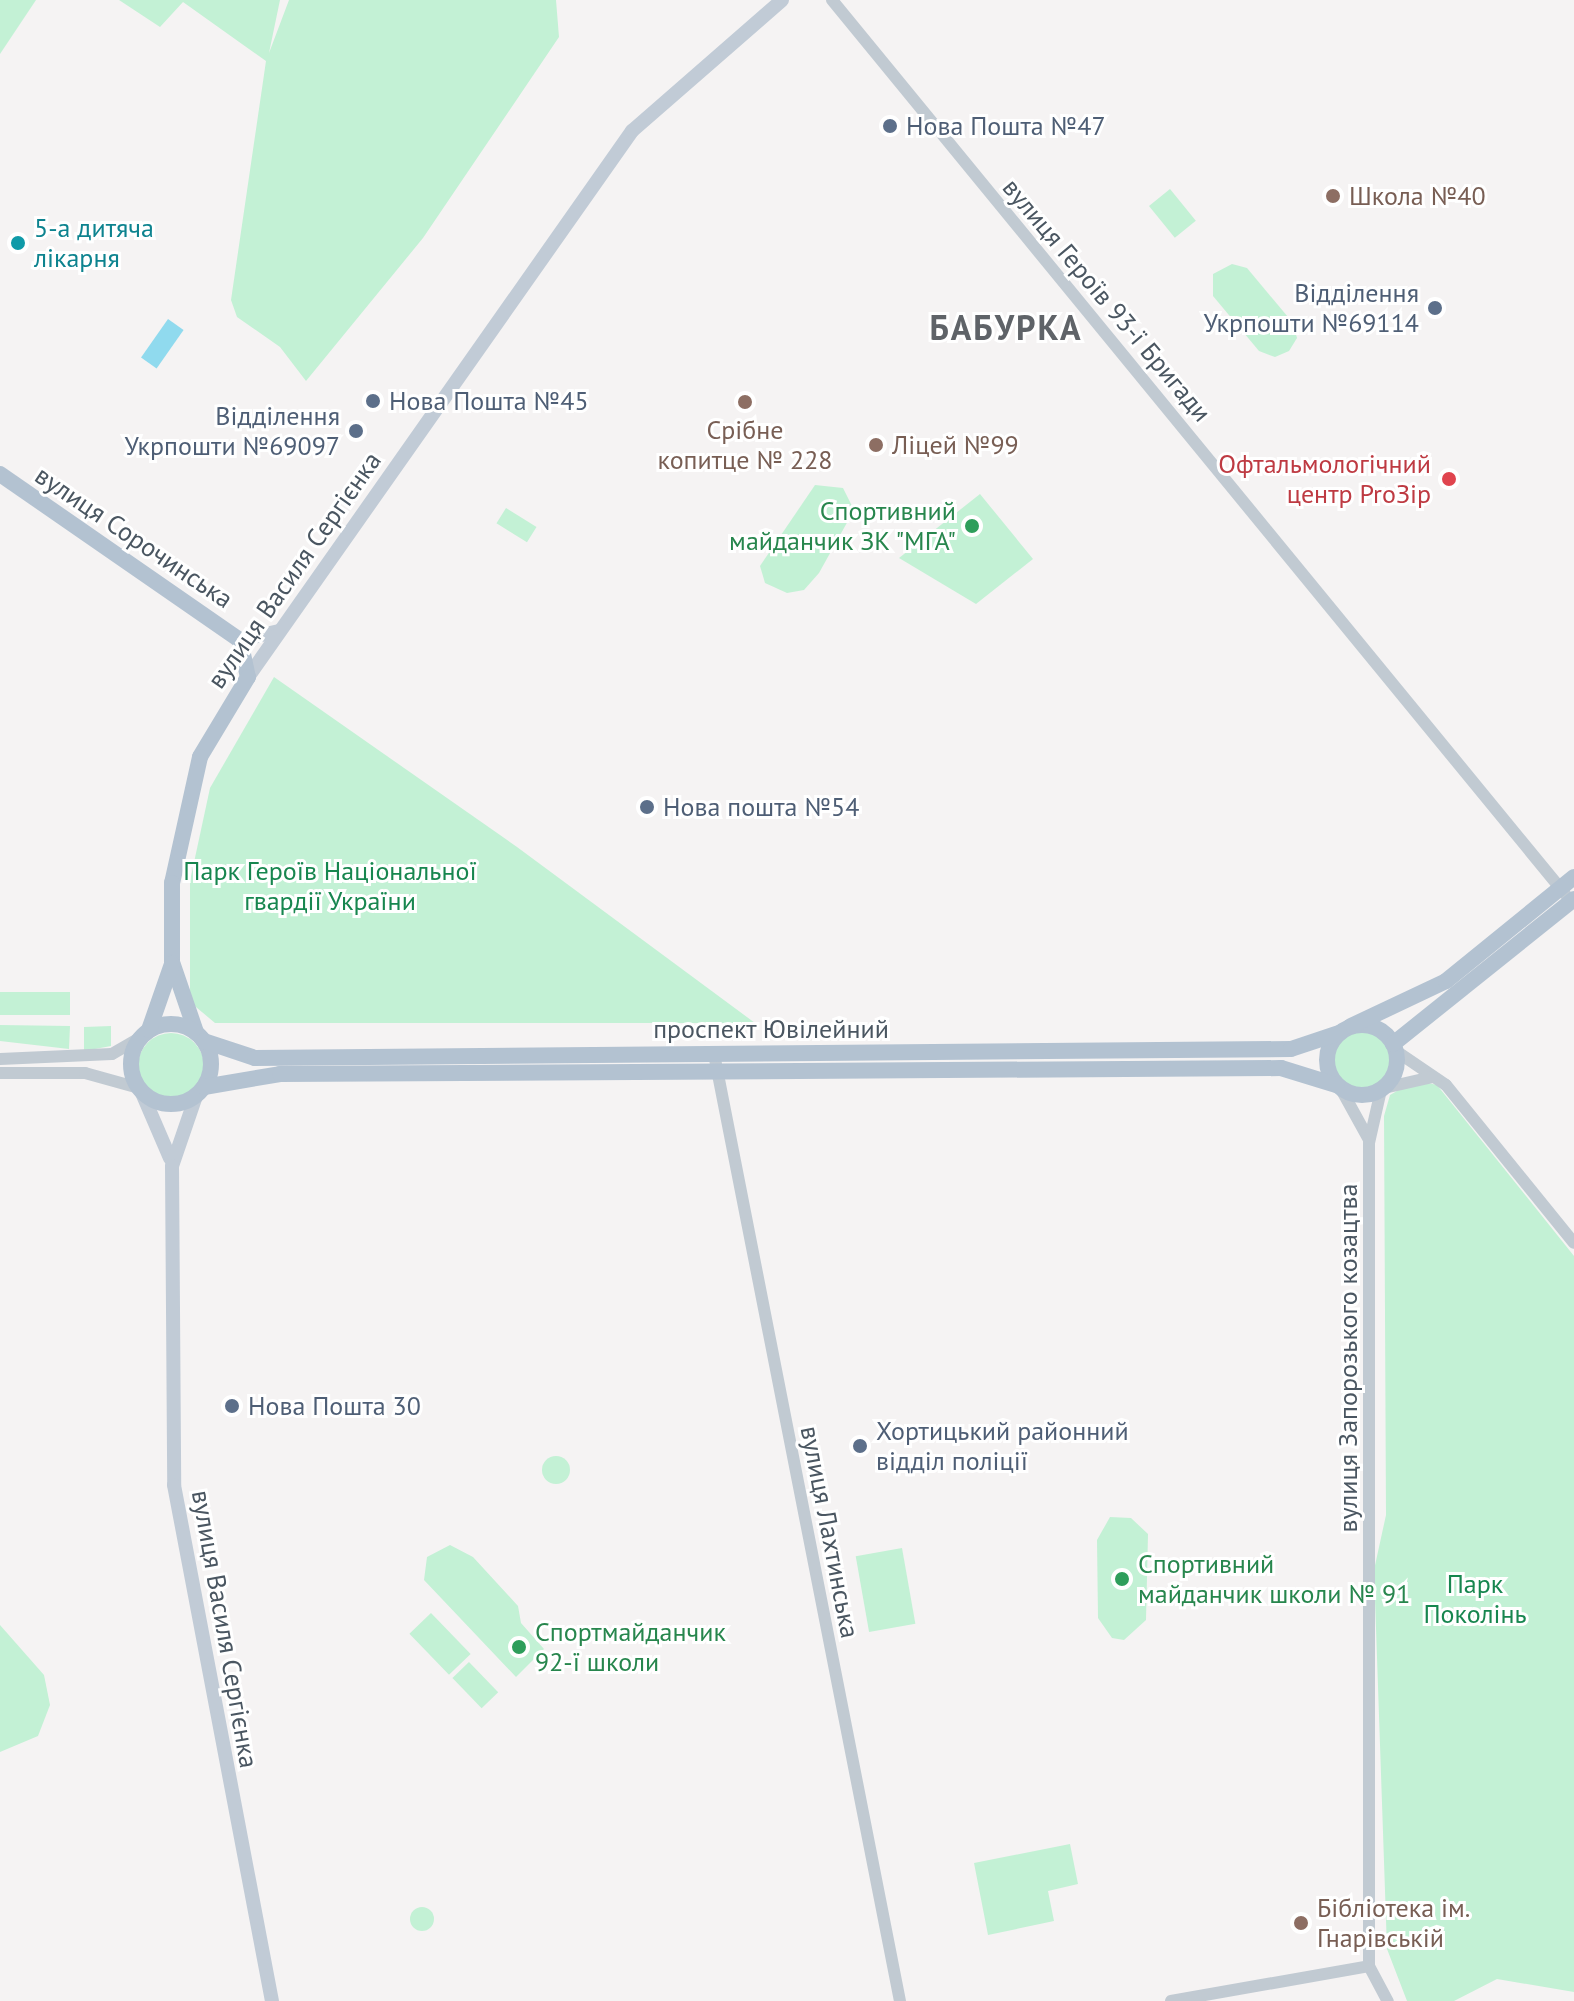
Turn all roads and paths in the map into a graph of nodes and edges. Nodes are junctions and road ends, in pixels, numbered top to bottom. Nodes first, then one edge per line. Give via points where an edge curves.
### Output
1 (782, 0) edge
2 (832, 0) edge
3 (0, 474) edge
4 (279, 631) junction
5 (240, 640) junction
6 (248, 677) junction
7 (1574, 877) edge
8 (1568, 896) edge
9 (172, 962) junction
10 (1345, 1030) junction
11 (145, 1034) junction
12 (200, 1037) junction
13 (1395, 1047) junction
14 (714, 1054) junction
15 (0, 1059) edge
16 (717, 1072) junction
17 (0, 1073) edge
18 (1432, 1077) junction
19 (1338, 1087) junction
20 (1382, 1089) junction
21 (140, 1090) junction
22 (200, 1092) junction
23 (1369, 1143) junction
24 (172, 1166) junction
25 (1574, 1243) edge
26 (1369, 1966) junction
27 (272, 2001) edge
28 (900, 2001) edge
29 (1171, 2001) edge
30 (1388, 2001) edge

1 - 4 main road, вулиця Василя Сергієнка via 632,131
2 - 8 street, вулиця Героїв 93-ї Бригади
3 - 5 main road, вулиця Сорочинська
4 - 5 main road
4 - 6 main road, вулиця Василя Сергієнка
5 - 6 main road
6 - 9 main road, вулиця Василя Сергієнка via 200,757 178,829
7 - 8 main road, проспект Ювілейний
8 - 10 main road, проспект Ювілейний via 1446,981
8 - 13 main road, проспект Ювілейний
9 - 11 main road, вулиця Василя Сергієнка
9 - 12 main road, вулиця Василя Сергієнка
10 - 13 main road via 1375,1027
10 - 14 main road, проспект Ювілейний via 1291,1049
10 - 19 main road via 1327,1052
11 - 12 main road via 173,1024
11 - 15 street via 112,1054
11 - 21 main road via 131,1063
12 - 14 main road, проспект Ювілейний via 255,1058
12 - 22 main road via 211,1064
13 - 18 street
13 - 20 main road
14 - 16 street, вулиця Лахтинська
16 - 19 main road, проспект Ювілейний via 1281,1068
16 - 22 main road, проспект Ювілейний via 280,1074
16 - 28 street, вулиця Лахтинська
17 - 21 street via 85,1073
18 - 20 street via 1413,1076
18 - 25 street via 1446,1085
19 - 20 main road
19 - 23 street, вулиця Запорозького козацтва
20 - 23 street, вулиця Запорозького козацтва
21 - 22 main road via 163,1104
21 - 24 main road, вулиця Василя Сергієнка
22 - 24 main road, вулиця Василя Сергієнка
23 - 26 street, вулиця Запорозького козацтва
24 - 27 main road, вулиця Василя Сергієнка via 179,1527
26 - 29 street
26 - 30 street, вулиця Запорозького козацтва

